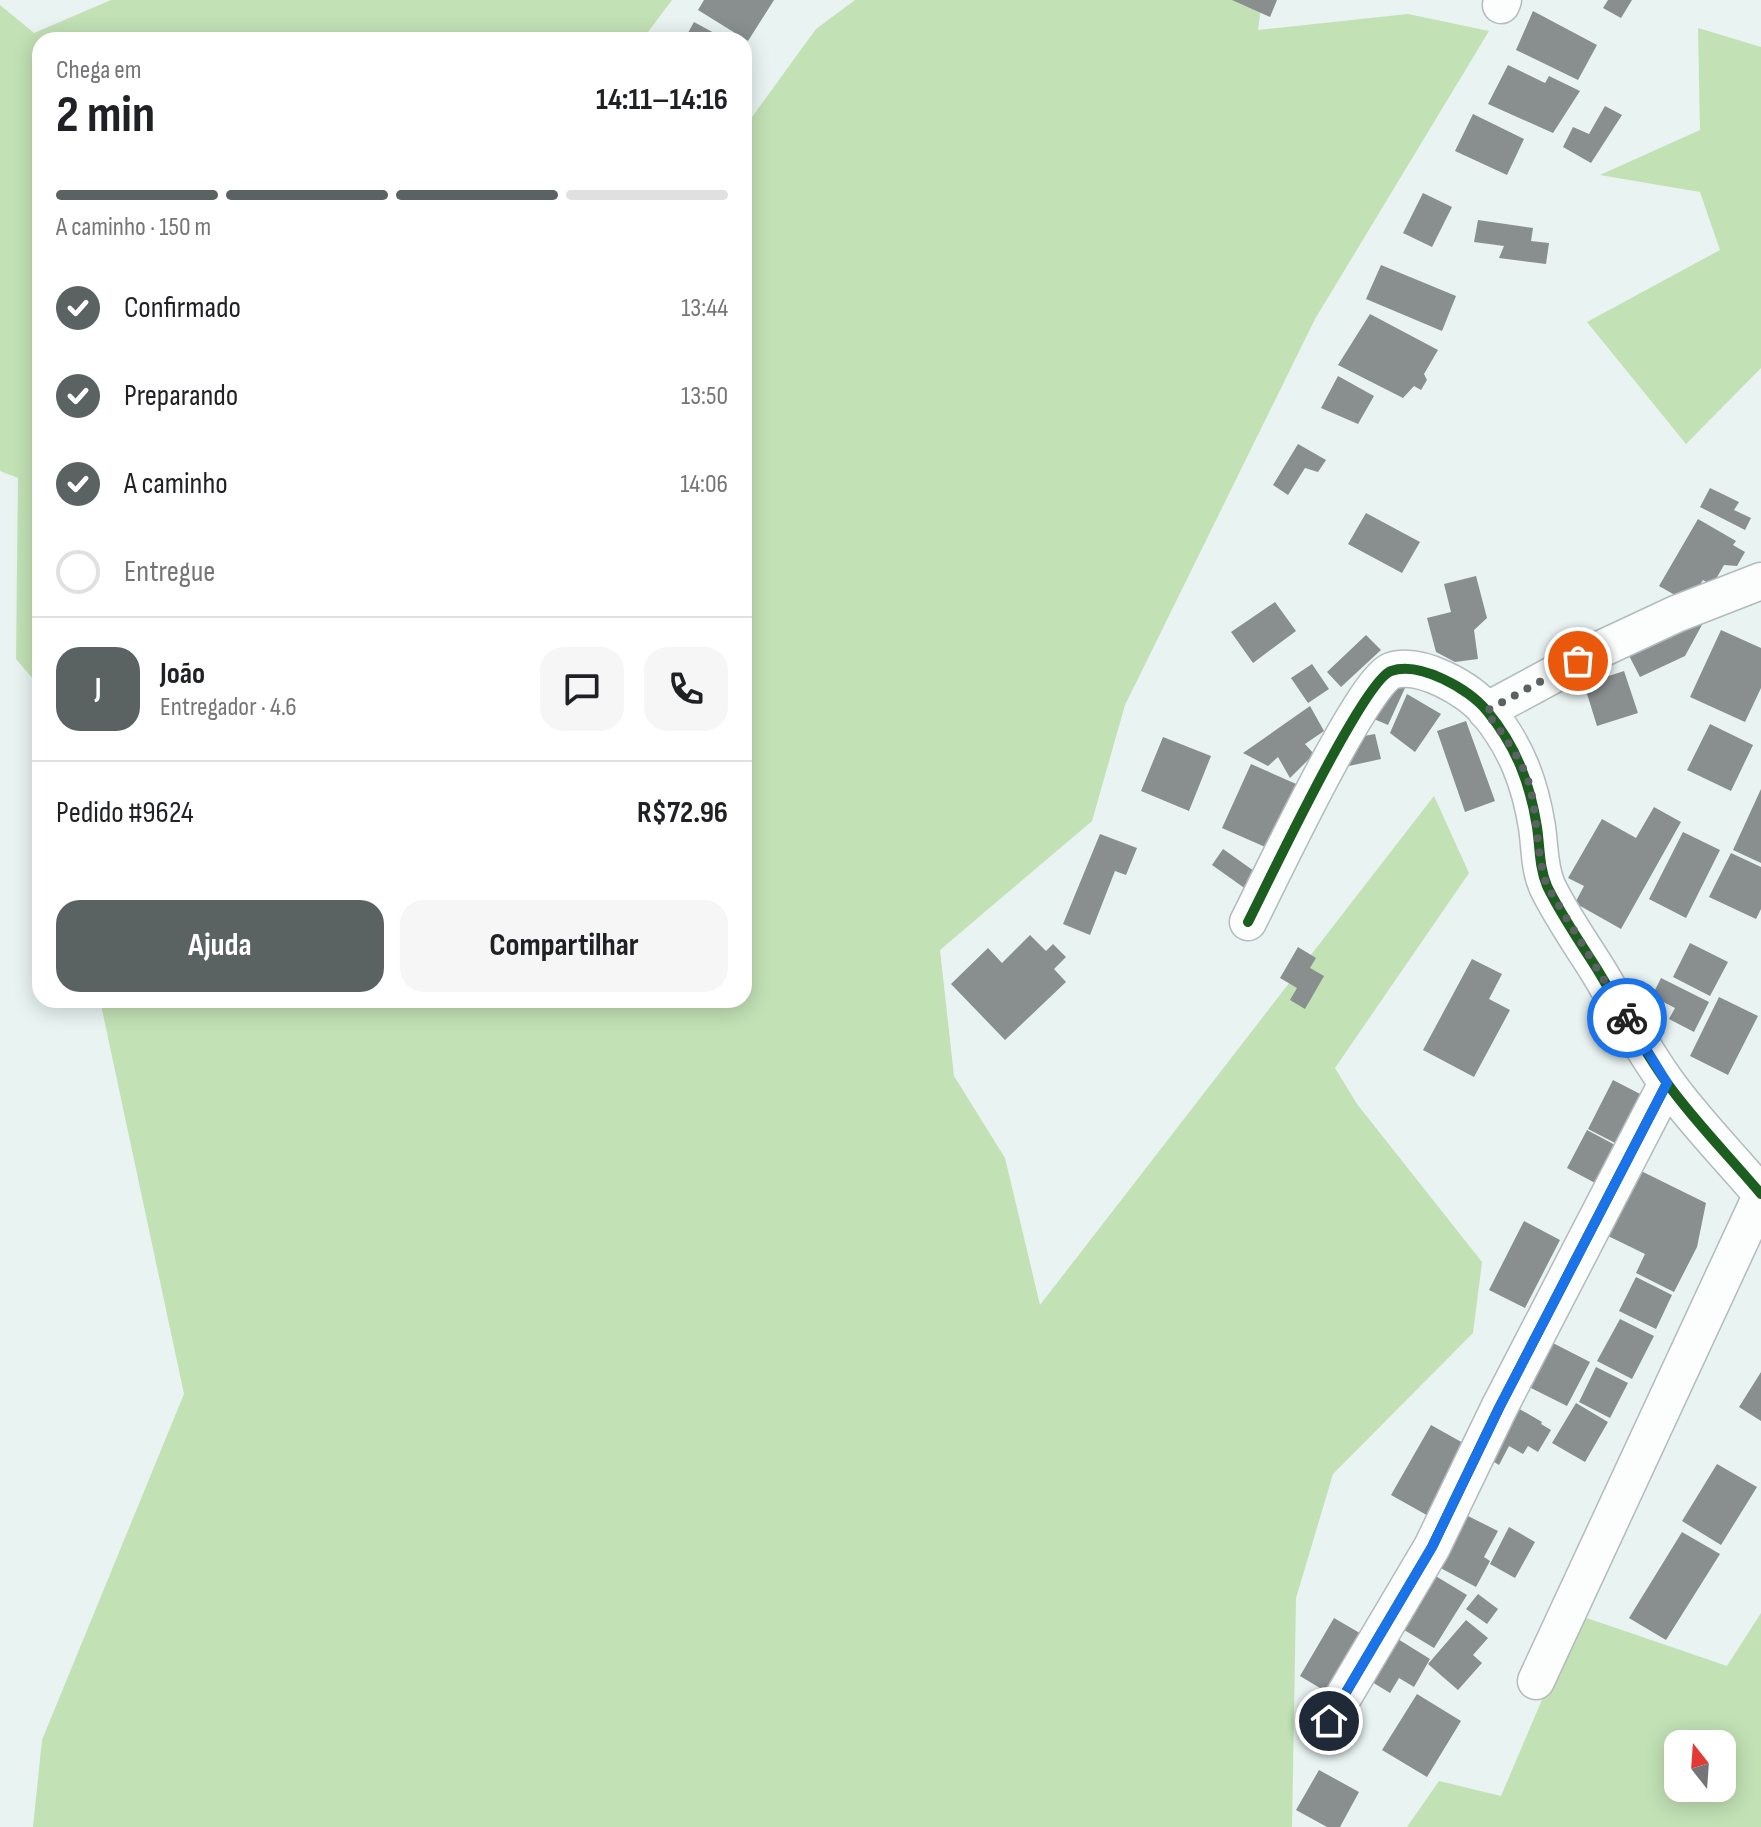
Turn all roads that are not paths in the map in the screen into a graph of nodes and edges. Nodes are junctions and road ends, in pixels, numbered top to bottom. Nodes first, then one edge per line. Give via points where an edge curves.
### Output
1 (1761, 581) edge
2 (1486, 711) junction
3 (1248, 922) dead end
4 (1667, 1083) junction
5 (1761, 1195) edge
6 (1536, 1681) dead end
7 (1329, 1721) dead end

1 - 2 street via 1613,643
2 - 3 street via 1436,675 1411,668 1381,676 1351,720
2 - 4 street via 1529,784 1547,886
4 - 5 street
4 - 7 street via 1432,1547
5 - 6 street

